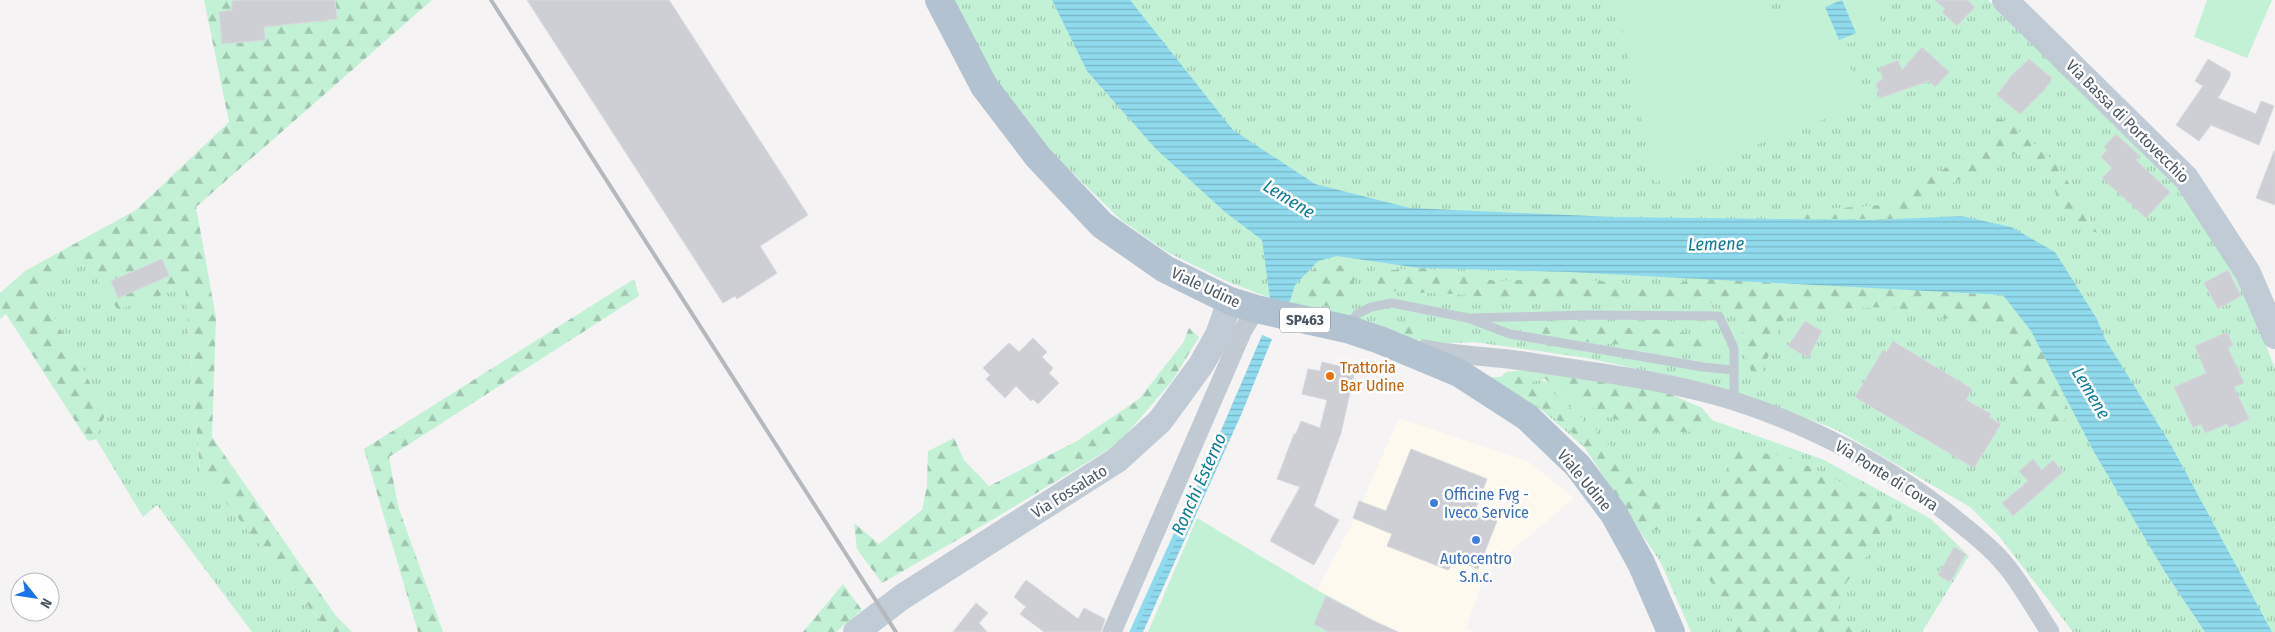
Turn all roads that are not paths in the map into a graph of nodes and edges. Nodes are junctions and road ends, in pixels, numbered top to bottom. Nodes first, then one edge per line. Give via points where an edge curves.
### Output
1 (939, 0) edge
2 (2005, 0) edge
3 (1230, 301) junction
4 (1256, 309) junction
5 (1468, 318) junction
6 (2272, 319) edge
7 (1347, 329) junction
8 (1380, 340) junction
9 (1733, 370) junction
10 (1734, 402) junction
11 (860, 628) edge
12 (1112, 632) edge
13 (1671, 632) edge
14 (2050, 632) edge

1 - 3 main road, Viale Udine / SP463 via 984,86 1038,157 1102,226 1165,268
2 - 6 street, Via Bassa di Portovecchio via 2186,178 2248,272
3 - 4 main road, Viale Udine / SP463
3 - 11 street, Via Fossalato via 1218,335 1200,365 1160,421 1117,460 902,597
4 - 7 main road, Viale Udine / SP463
4 - 12 street via 1240,338
5 - 7 lane via 1392,303 1371,307 1358,314
5 - 9 lane via 1510,334
5 - 9 lane via 1719,316 1734,348
7 - 8 main road, Viale Udine / SP463
8 - 10 street, Via Ponte di Covra via 1449,354 1520,360 1662,384
8 - 13 main road, Viale Udine / SP463 via 1459,373 1527,417 1578,466 1614,514 1641,564
9 - 10 lane
10 - 14 street, Via Ponte di Covra via 1829,439 1928,497 1974,534 2010,570

